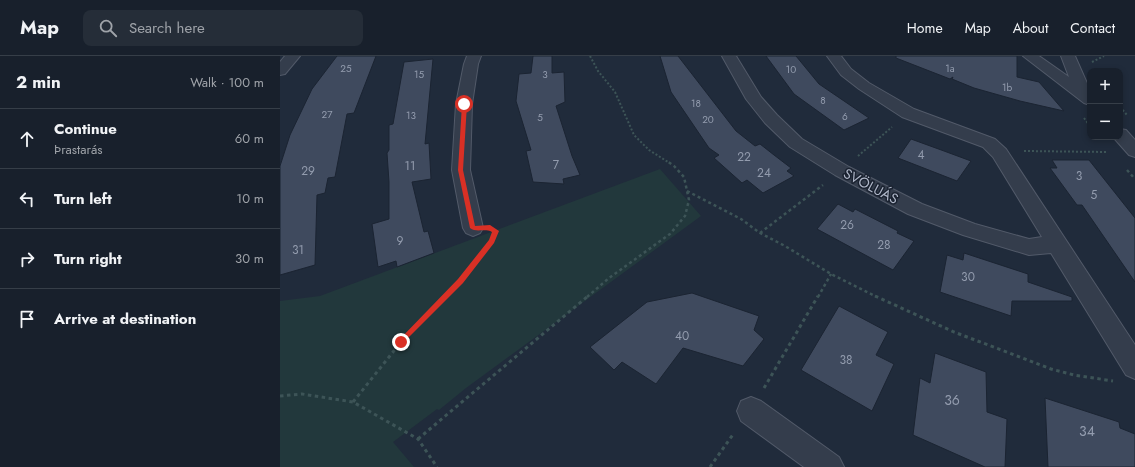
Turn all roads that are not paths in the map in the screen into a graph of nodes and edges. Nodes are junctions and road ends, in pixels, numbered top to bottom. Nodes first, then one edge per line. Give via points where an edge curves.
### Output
1 (293, 56) edge
2 (474, 56) edge
3 (729, 56) edge
4 (834, 56) edge
5 (1030, 56) edge
6 (1068, 56) edge
7 (280, 71) edge
8 (1087, 98) edge
9 (1123, 137) edge
10 (1135, 151) edge
11 (473, 228) road end
12 (1057, 244) junction
13 (1135, 367) edge
14 (751, 411) road end
15 (829, 467) edge

1 - 7 street
2 - 11 street via 464,104 461,170
3 - 12 street, SVÖLUÁS via 754,99 771,119 796,143 842,171 915,209 970,230 1029,247
4 - 12 street via 846,72 864,86 908,112 988,143 998,151
5 - 8 street
6 - 8 street
9 - 10 street
12 - 13 street
14 - 15 street

